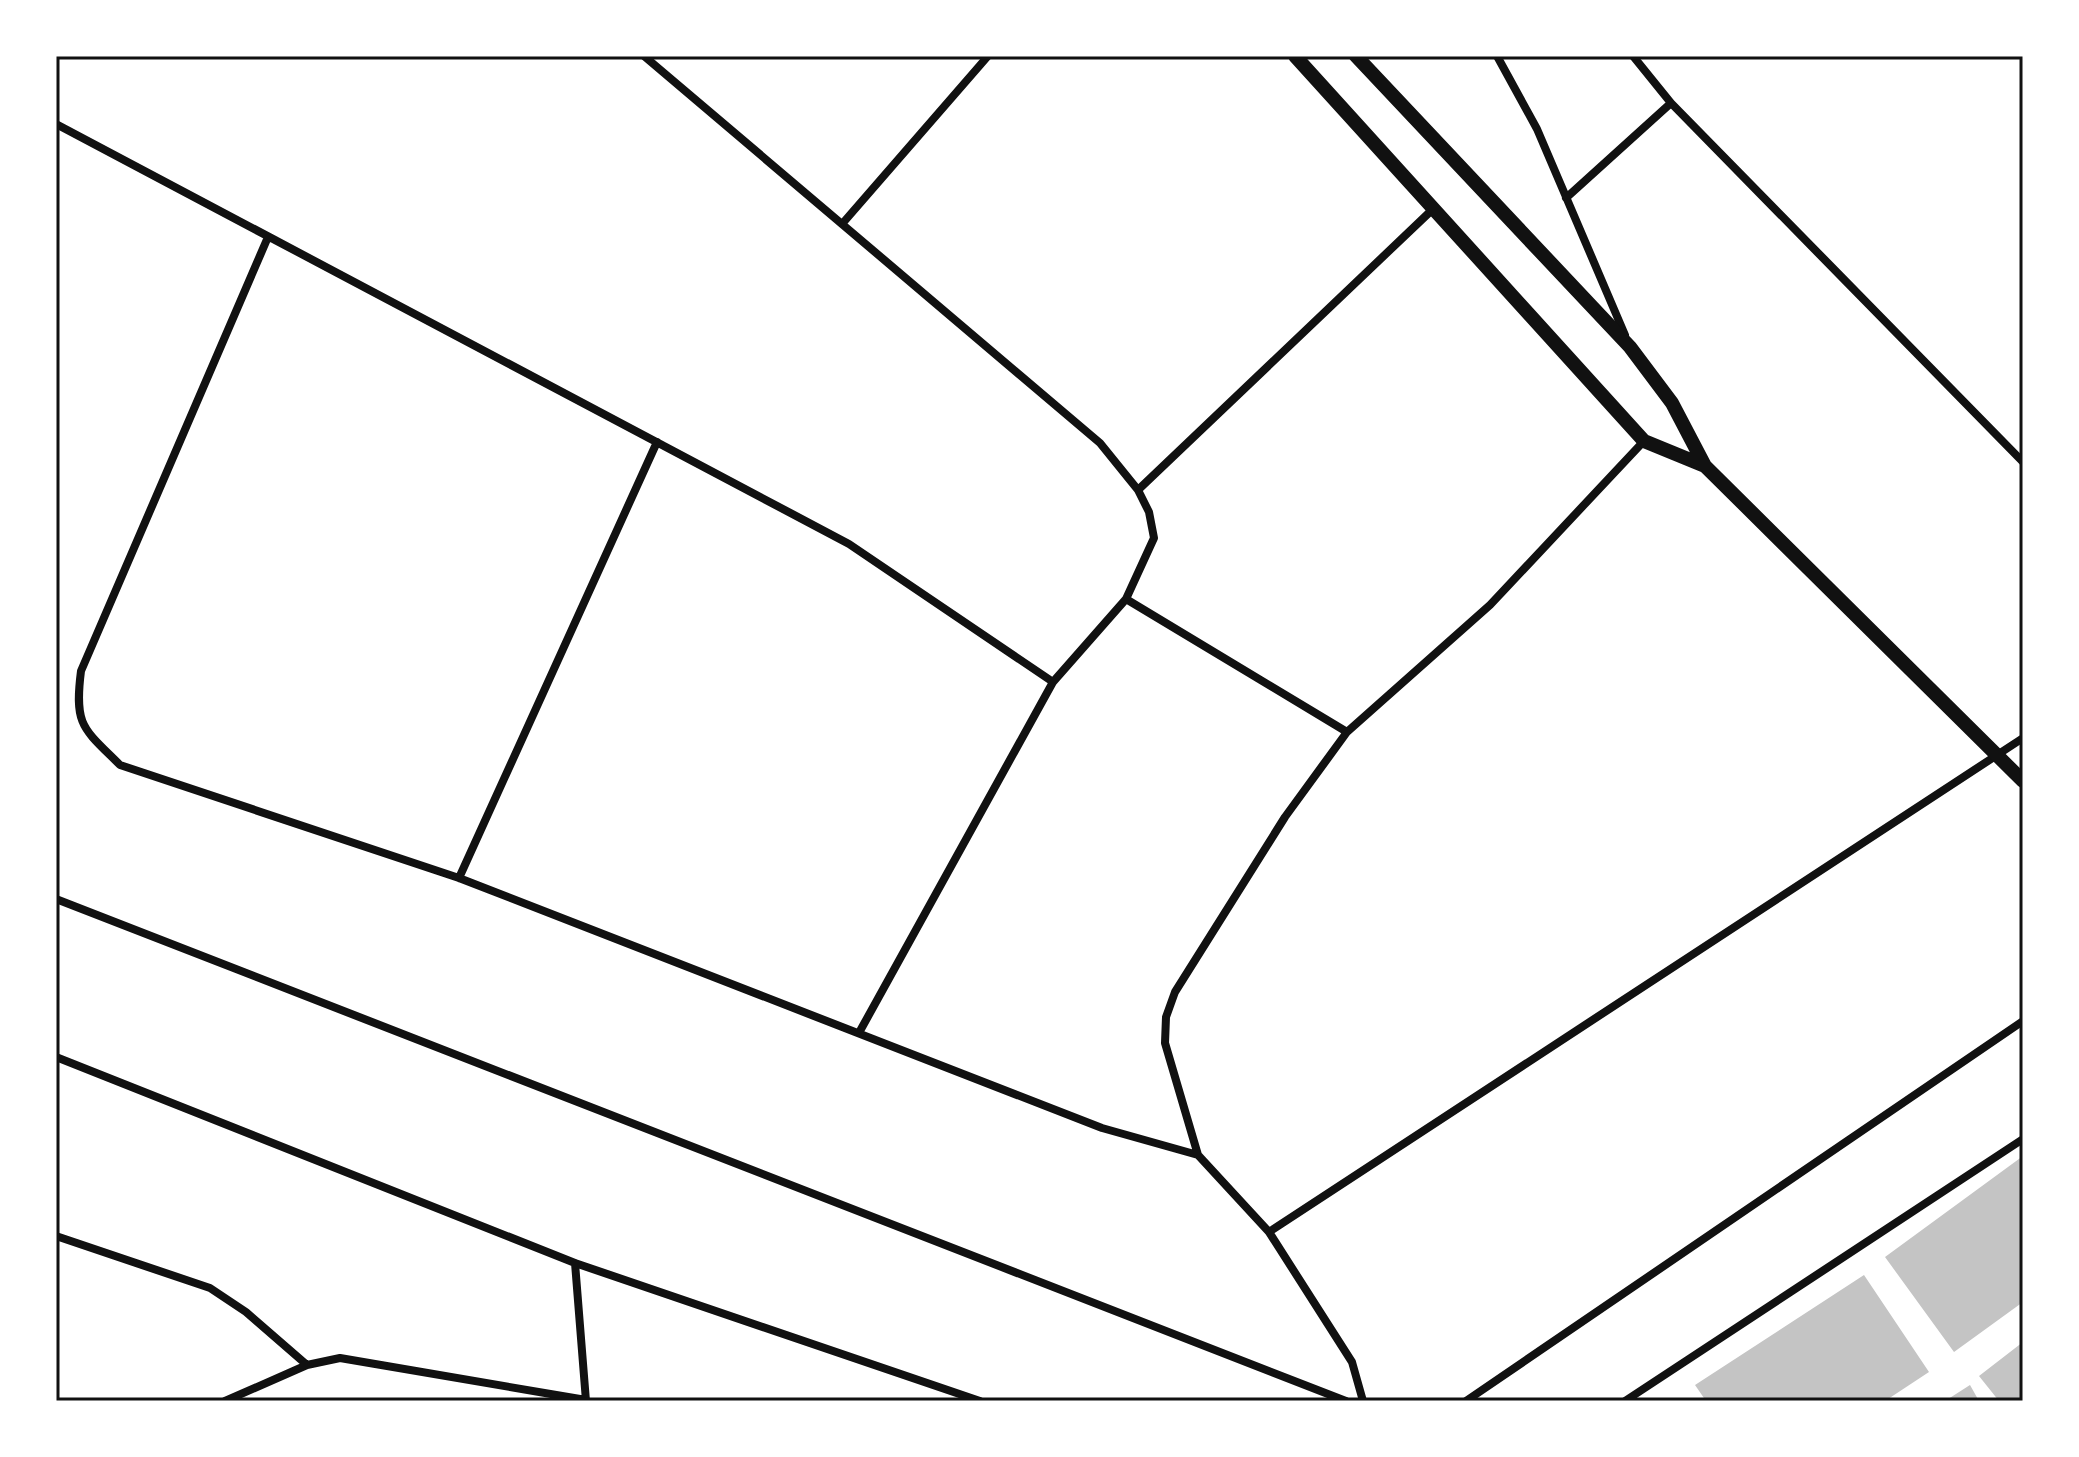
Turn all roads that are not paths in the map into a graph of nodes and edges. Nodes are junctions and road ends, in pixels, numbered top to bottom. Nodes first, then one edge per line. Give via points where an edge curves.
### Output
1 (644, 56) edge
2 (988, 56) edge
3 (1295, 56) edge
4 (1356, 56) edge
5 (1497, 56) edge
6 (1633, 56) edge
7 (1671, 103) junction
8 (56, 124) edge
9 (1566, 198) junction
10 (1433, 209) junction
11 (842, 224) junction
12 (268, 237) junction
13 (1630, 347) junction
14 (1644, 441) junction
15 (657, 442) junction
16 (2023, 462) edge
17 (1705, 466) junction
18 (1138, 490) junction
19 (1126, 599) junction
20 (1053, 682) junction
21 (1347, 732) junction
22 (2023, 738) edge
23 (1997, 754) junction
24 (2023, 781) edge
25 (459, 878) junction
26 (56, 899) edge
27 (2023, 1021) edge
28 (860, 1031) junction
29 (56, 1057) edge
30 (2023, 1139) edge
31 (1198, 1155) junction
32 (1269, 1232) junction
33 (56, 1236) edge
34 (575, 1263) junction
35 (307, 1365) junction
36 (247, 1397) edge
37 (586, 1400) edge
38 (225, 1401) edge
39 (980, 1401) edge
40 (1346, 1401) edge
41 (1363, 1401) edge
42 (1466, 1401) edge
43 (1625, 1401) edge

1 - 11 street
2 - 11 street
3 - 10 street
4 - 13 street
5 - 9 street via 1537,129
6 - 7 street
7 - 9 street
7 - 16 street
8 - 12 street
9 - 13 street
10 - 14 street
10 - 18 street
11 - 18 street via 1100,443
12 - 15 street
12 - 25 street via 81,671 77,699 82,726 120,765
13 - 17 street via 1672,403
14 - 17 street
14 - 21 street via 1490,605
15 - 20 street via 849,544
15 - 25 street
17 - 23 street
18 - 19 street via 1154,538
19 - 20 street
19 - 21 street
20 - 28 street
21 - 31 street via 1285,817 1175,992 1166,1017 1165,1043
22 - 23 street
23 - 24 street
23 - 32 street
25 - 28 street
26 - 40 street
27 - 42 street
28 - 31 street via 1102,1128
29 - 34 street
30 - 43 street
31 - 32 street
32 - 41 street via 1352,1362
33 - 35 street via 210,1288
34 - 37 street
34 - 39 street
35 - 36 street
35 - 37 street via 340,1358
36 - 38 street

